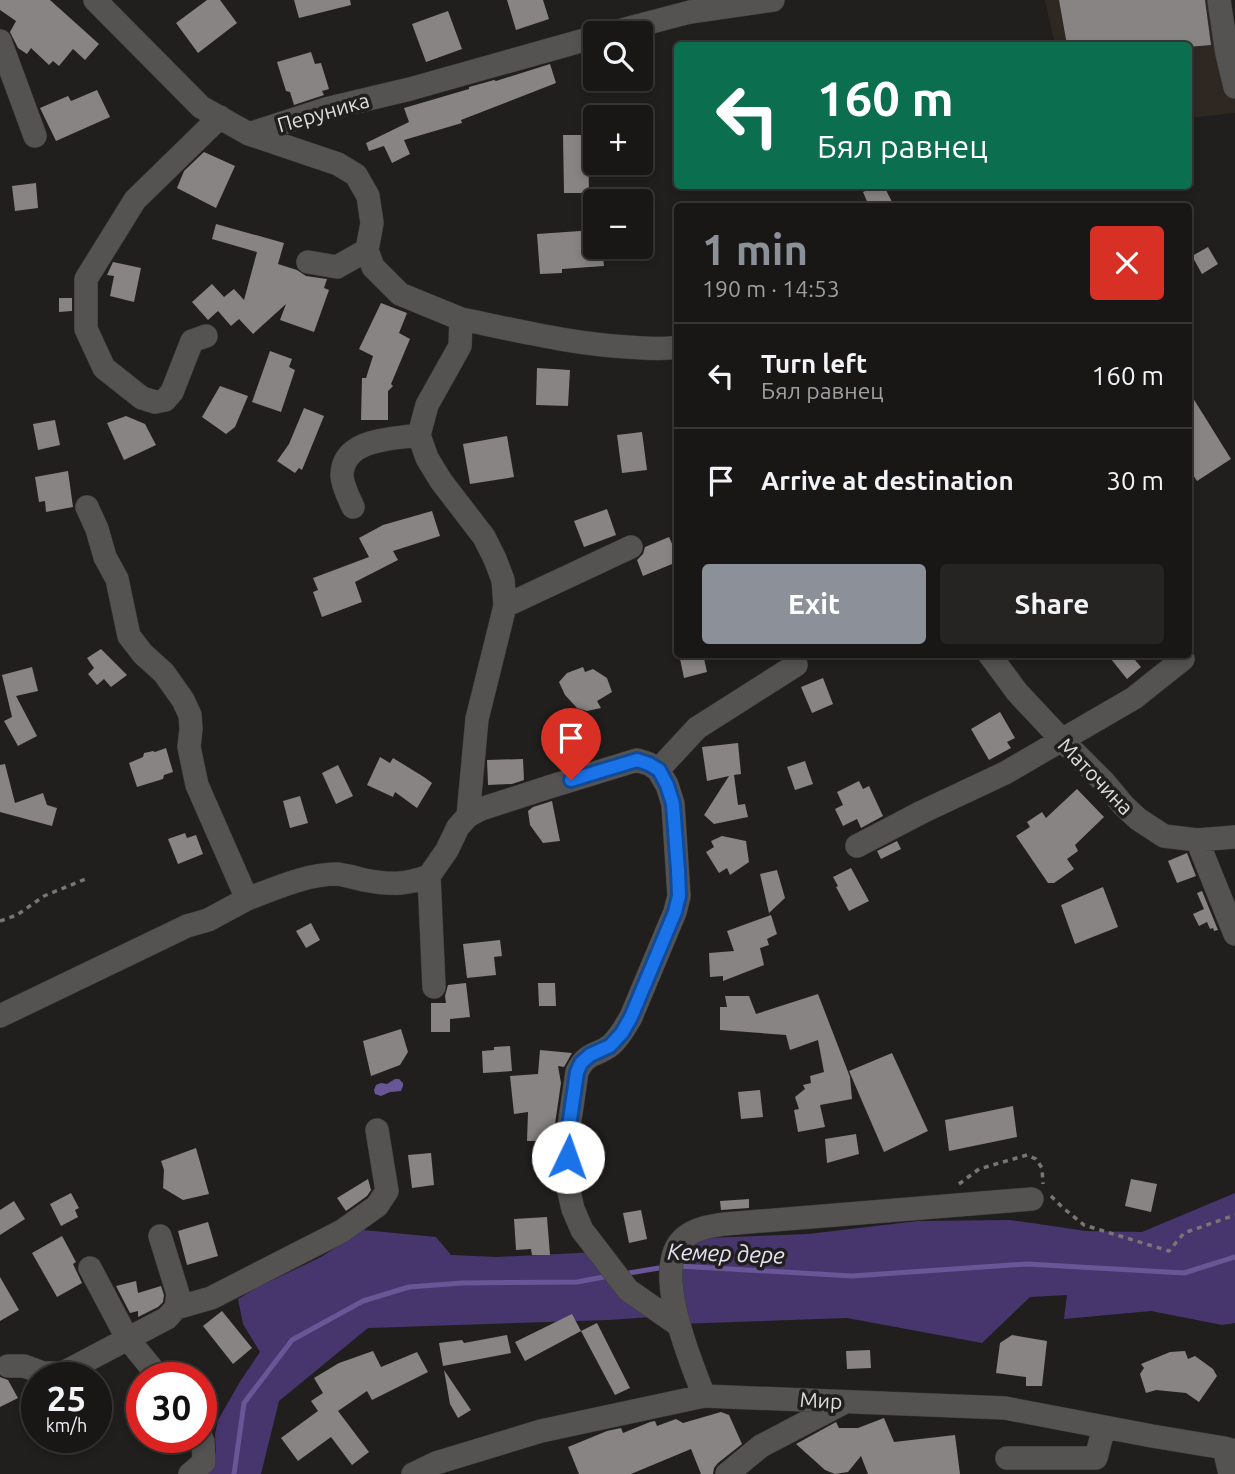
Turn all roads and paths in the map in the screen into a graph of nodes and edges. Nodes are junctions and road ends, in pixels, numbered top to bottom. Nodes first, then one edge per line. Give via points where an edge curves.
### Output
1 (95, 0) edge
2 (773, 0) edge
3 (1219, 0) edge
4 (653, 22) edge
5 (583, 40) edge
6 (0, 41) edge
7 (5, 71) edge
8 (1235, 87) edge
9 (220, 117) junction
10 (249, 134) junction
11 (35, 136) dead end
12 (367, 250) junction
13 (308, 262) dead end
14 (461, 319) junction
15 (206, 336) dead end
16 (674, 346) edge
17 (419, 435) junction
18 (87, 507) dead end
19 (353, 507) dead end
20 (631, 547) dead end
21 (505, 606) junction
22 (992, 658) edge
23 (1183, 659) dead end
24 (796, 665) dead end
25 (1061, 739) junction
26 (659, 770) junction
27 (468, 816) junction
28 (1235, 837) edge
29 (1197, 840) junction
30 (856, 846) dead end
31 (429, 876) junction
32 (88, 878) dead end
33 (247, 898) junction
34 (0, 921) edge
35 (1235, 934) edge
36 (434, 987) dead end
37 (0, 1016) edge
38 (377, 1130) dead end
39 (1037, 1193) junction
40 (937, 1206) junction
41 (1235, 1215) edge
42 (160, 1236) dead end
43 (90, 1268) dead end
44 (176, 1308) junction
45 (677, 1324) junction
46 (127, 1338) junction
47 (147, 1362) edge
48 (8, 1366) dead end
49 (704, 1396) junction
50 (845, 1402) junction
51 (1104, 1427) junction
52 (1230, 1449) edge
53 (204, 1453) edge
54 (1007, 1458) dead end
55 (1069, 1466) edge
56 (190, 1474) edge
57 (413, 1474) edge
58 (727, 1474) edge
59 (1230, 1474) edge

1 - 9 street, Перуника via 201,107
2 - 4 street
3 - 8 street
5 - 10 street, Перуника
6 - 7 street
7 - 11 street
9 - 10 street, Перуника
9 - 15 street via 135,200 86,279 86,329 104,368 142,398 165,400 192,341
10 - 12 street via 338,164 356,175 368,196 372,223
12 - 13 street via 337,267
12 - 14 street via 373,267 400,294
14 - 16 street via 604,346
14 - 17 street via 460,346 427,405
17 - 19 street via 376,441 359,447 346,459 342,476
17 - 21 street via 440,481 484,537 503,580
18 - 33 street via 117,579 130,636 164,673 190,715 189,747 197,785
20 - 21 street
21 - 27 street via 477,719
22 - 25 street, Маточина
23 - 25 street via 1134,698
24 - 26 street via 697,728
25 - 29 street, Маточина via 1138,819 1164,836
25 - 30 street via 1005,773
26 - 27 street via 637,760
26 - 45 street via 673,804 679,896 622,1033 610,1046 590,1055 577,1072 568,1133 568,1183 582,1230 602,1257 628,1290
27 - 31 street
28 - 29 street, Маточина
29 - 35 street
31 - 33 street via 394,884 339,874 319,876
31 - 36 street
32 - 34 path
33 - 37 street
38 - 44 street via 391,1181 377,1206 342,1231 211,1298
39 - 40 street
39 - 40 path via 1042,1168 1027,1155 979,1169
39 - 41 path via 1084,1224 1169,1251 1184,1233
40 - 45 street via 692,1232 682,1240 671,1266
42 - 44 street via 178,1294
43 - 46 street
44 - 46 street via 167,1318
45 - 49 street
46 - 47 street
46 - 48 street via 63,1373
49 - 50 street, Мир
49 - 57 street, Мир via 541,1431
50 - 51 street, Мир via 1005,1408
50 - 58 street via 761,1446
51 - 52 street, Мир
51 - 55 street via 1096,1458
52 - 59 street
53 - 56 street via 204,1461
54 - 55 street

